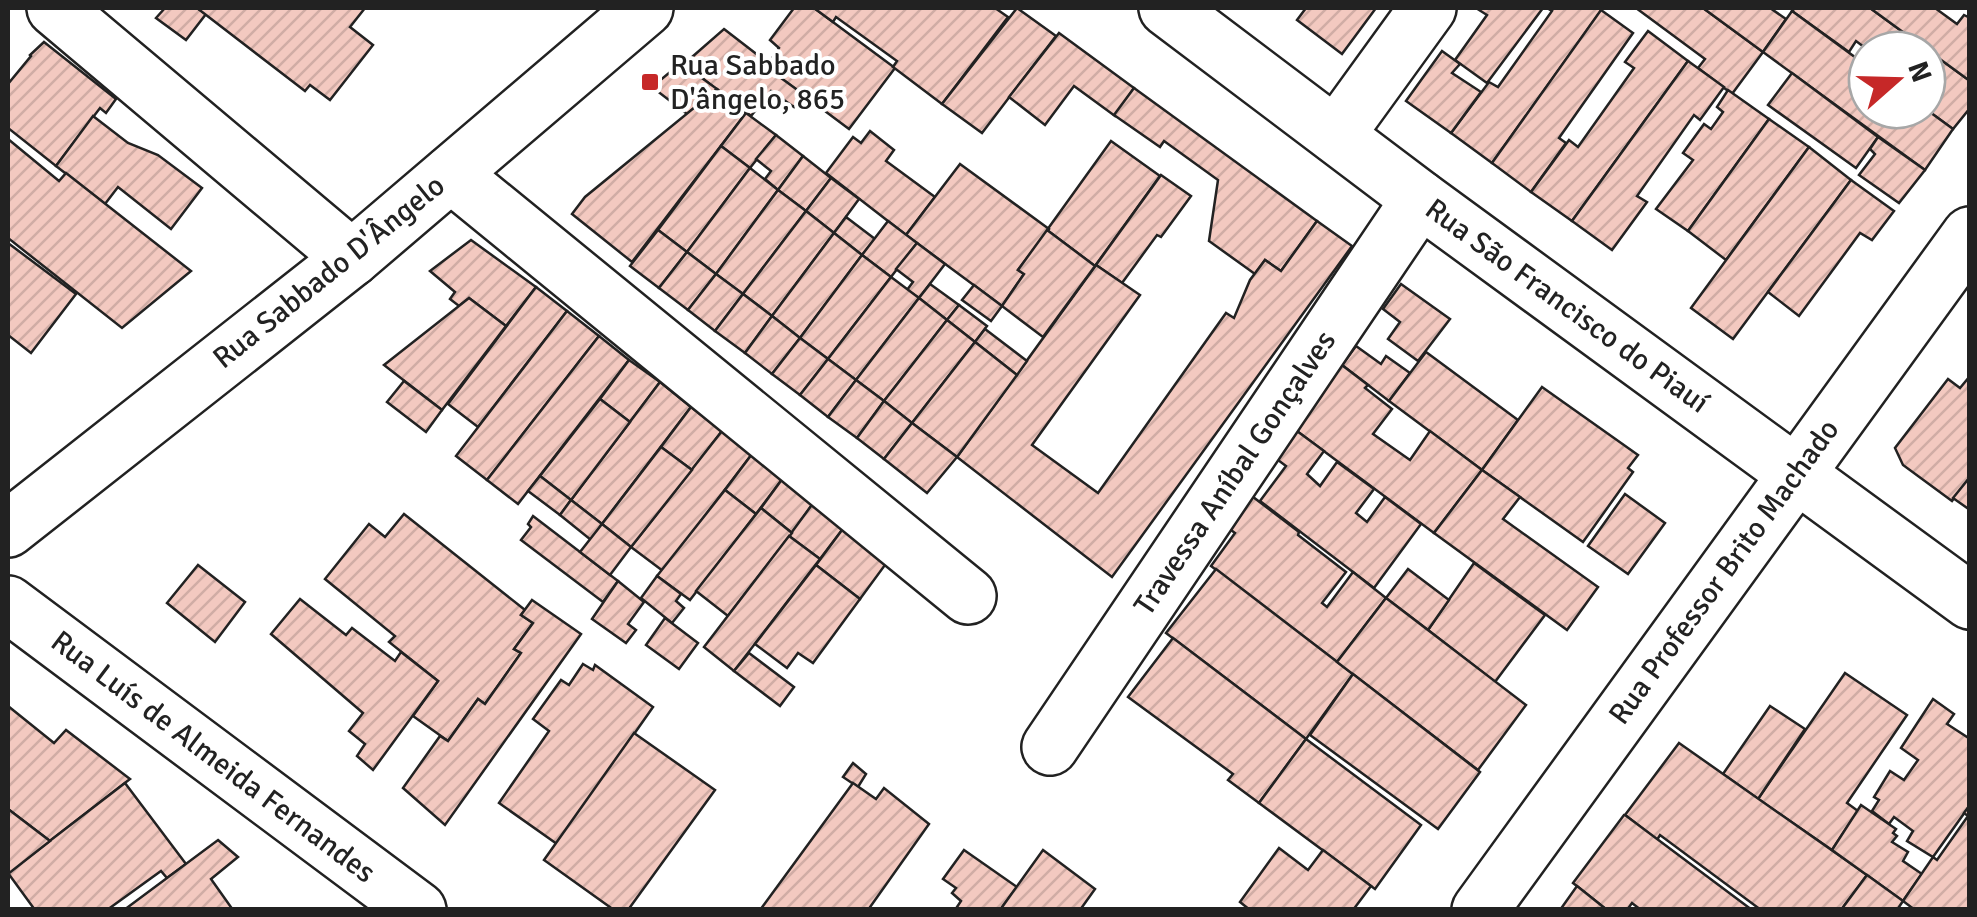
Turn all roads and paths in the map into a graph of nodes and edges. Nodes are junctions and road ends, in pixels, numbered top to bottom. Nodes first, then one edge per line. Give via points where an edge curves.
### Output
1 (55, 8) edge
2 (645, 8) edge
3 (1167, 8) edge
4 (1428, 8) edge
5 (1336, 135) junction
6 (451, 174) junction
7 (1420, 198) junction
8 (1970, 234) edge
9 (352, 258) junction
10 (1795, 474) junction
11 (13, 516) edge
12 (968, 596) dead end
13 (1970, 601) edge
14 (8, 604) edge
15 (1050, 747) dead end
16 (418, 910) edge
17 (1480, 910) edge

1 - 9 street
2 - 6 street, Rua Sabbado D'Ângelo
3 - 5 street, Rua São Francisco do Piauí
4 - 5 street
5 - 7 street, Rua São Francisco do Piauí
6 - 9 street, Rua Sabbado D'Ângelo
6 - 12 street
7 - 10 street, Rua São Francisco do Piauí
7 - 15 street, Travessa Aníbal Gonçalves
8 - 10 street, Rua Professor Brito Machado
9 - 11 street, Rua Sabbado D'Ângelo
10 - 13 street, Rua São Francisco do Piauí
10 - 17 street, Rua Professor Brito Machado
14 - 16 street, Rua Luís de Almeida Fernandes

